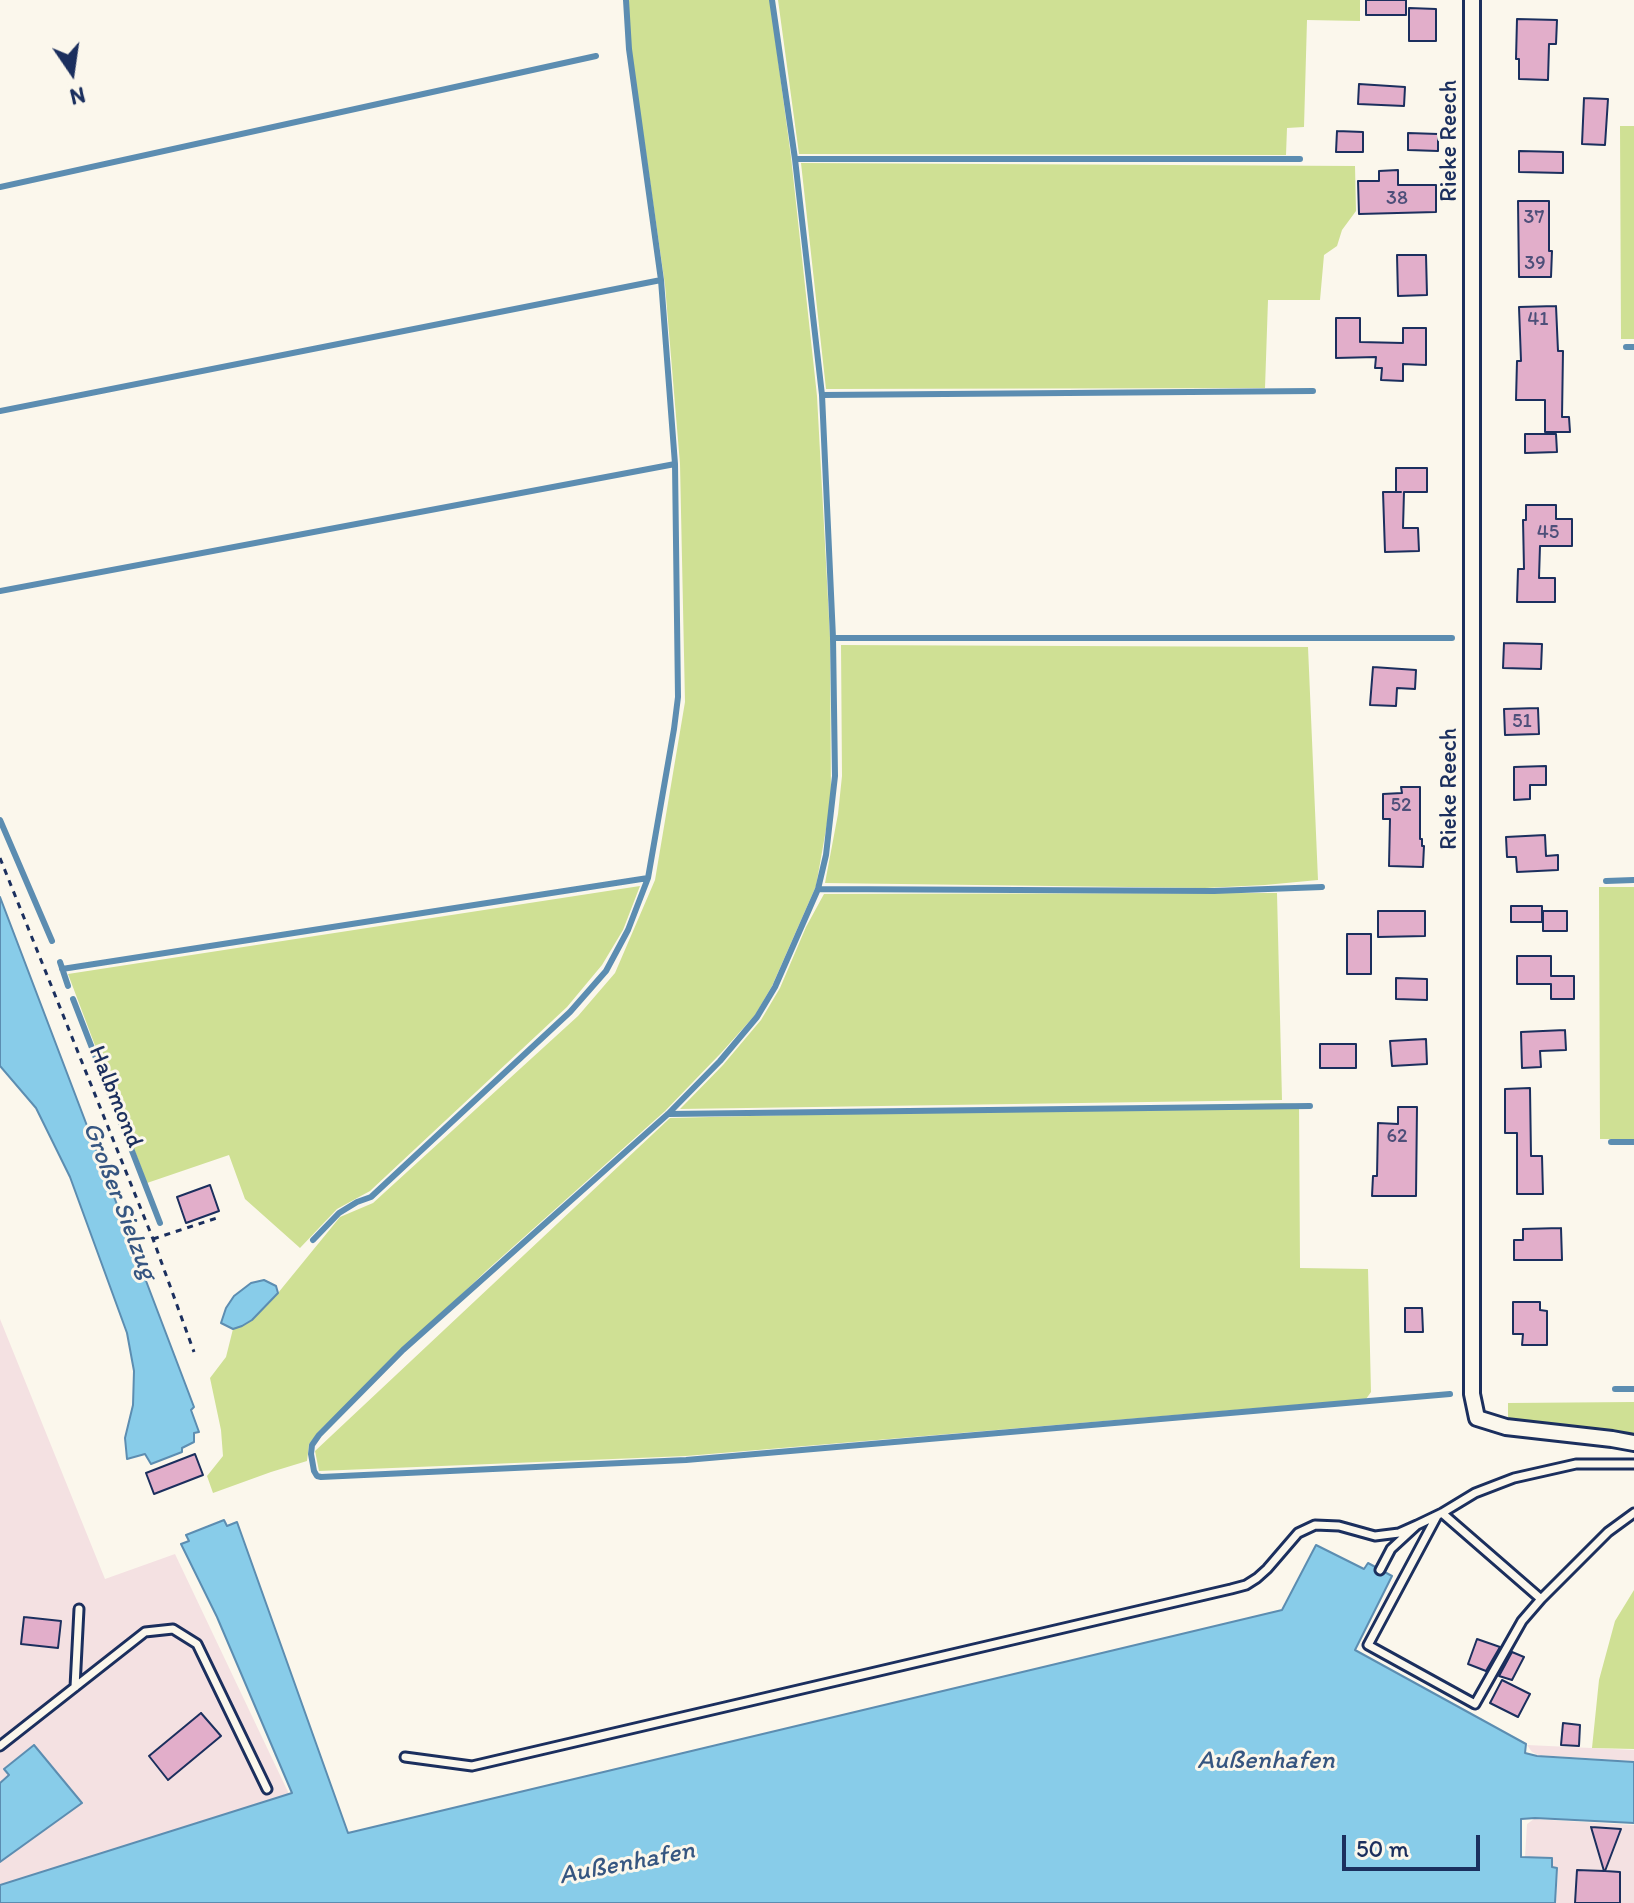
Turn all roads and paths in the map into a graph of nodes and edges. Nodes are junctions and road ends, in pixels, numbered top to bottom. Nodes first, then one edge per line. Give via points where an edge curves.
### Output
1 (1472, 0) edge
2 (0, 858) edge
3 (217, 1218) dead end
4 (153, 1239) junction
5 (194, 1352) dead end
6 (1634, 1443) edge
7 (1634, 1464) edge
8 (1634, 1513) edge
9 (1439, 1514) junction
10 (1417, 1525) junction
11 (1380, 1570) dead end
12 (1541, 1599) junction
13 (79, 1609) dead end
14 (75, 1687) junction
15 (0, 1746) edge
16 (405, 1757) dead end
17 (267, 1789) dead end

1 - 6 street, Rieke Reech via 1472,1394 1477,1418 1506,1427
2 - 4 path, Halbmond
3 - 4 path
4 - 5 path, Halbmond
7 - 9 lane via 1576,1464 1514,1478
8 - 12 lane
9 - 10 lane
9 - 12 lane
9 - 12 lane via 1368,1645 1475,1704 1522,1621
10 - 11 lane via 1391,1549
10 - 16 lane via 1375,1536 1315,1525 1298,1533 1246,1585 472,1766
13 - 14 lane
14 - 15 lane
14 - 17 lane via 145,1632 173,1629 197,1644

